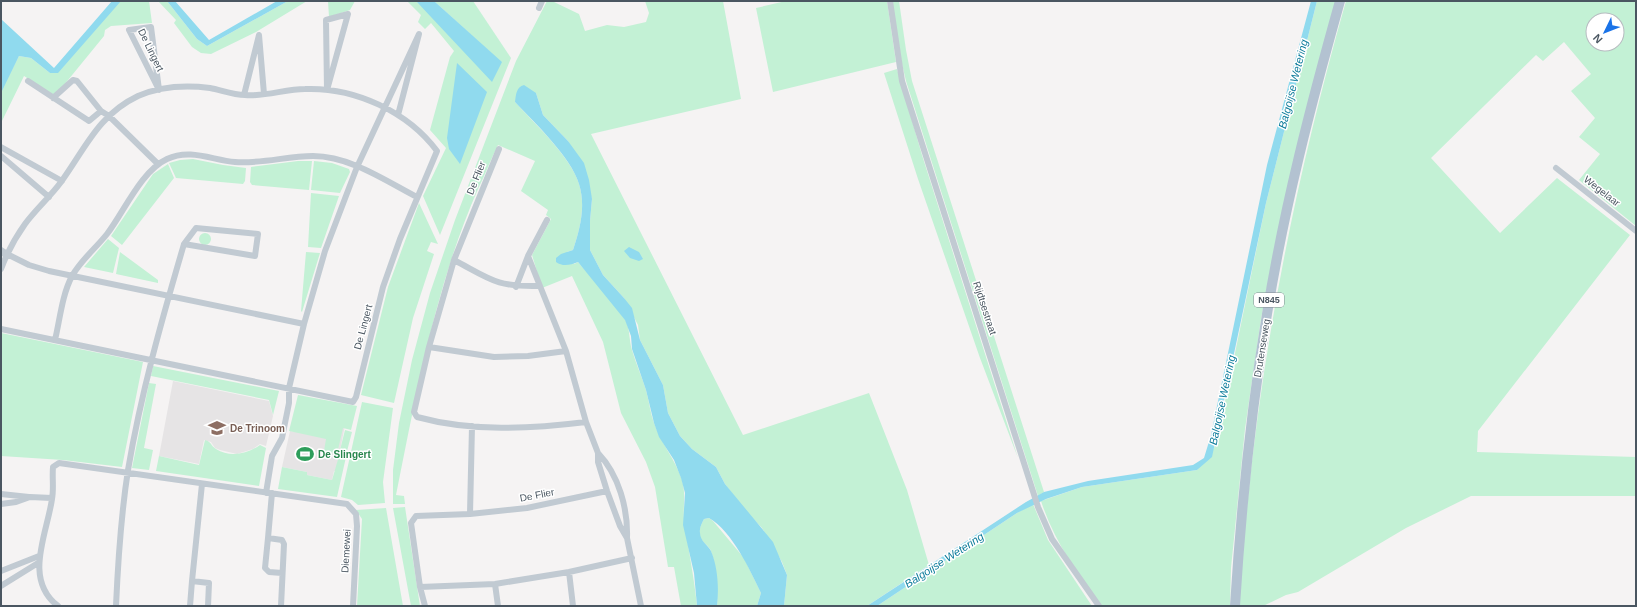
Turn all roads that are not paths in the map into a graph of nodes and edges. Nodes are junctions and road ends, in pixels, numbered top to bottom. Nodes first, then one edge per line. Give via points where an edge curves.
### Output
1 (542, 1) edge
2 (890, 1) edge
3 (1340, 1) edge
4 (539, 8) dead end
5 (28, 81) dead end
6 (159, 90) junction
7 (327, 90) junction
8 (264, 94) junction
9 (244, 95) junction
10 (53, 98) junction
11 (384, 107) junction
12 (101, 111) junction
13 (398, 115) junction
14 (109, 116) junction
15 (1, 147) edge
16 (499, 149) dead end
17 (1, 156) edge
18 (158, 164) junction
19 (357, 167) junction
20 (1556, 168) dead end
21 (62, 181) junction
22 (417, 196) junction
23 (49, 197) junction
24 (547, 220) dead end
25 (1636, 231) edge
26 (184, 244) junction
27 (3, 252) edge
28 (528, 256) junction
29 (454, 260) junction
30 (1, 269) edge
31 (72, 276) junction
32 (538, 286) junction
33 (516, 287) junction
34 (169, 296) junction
35 (304, 324) junction
36 (1, 329) edge
37 (55, 340) junction
38 (429, 347) junction
39 (566, 351) junction
40 (151, 360) junction
41 (289, 388) junction
42 (586, 422) junction
43 (472, 426) junction
44 (598, 453) junction
45 (128, 473) junction
46 (202, 484) junction
47 (607, 491) junction
48 (269, 493) junction
49 (1, 494) edge
50 (30, 497) junction
51 (52, 498) junction
52 (1, 504) edge
53 (470, 514) junction
54 (268, 538) junction
55 (627, 538) junction
56 (632, 558) junction
57 (39, 560) junction
58 (1, 571) edge
59 (569, 572) junction
60 (282, 573) junction
61 (192, 581) junction
62 (495, 584) junction
63 (1, 586) edge
64 (420, 587) junction
65 (58, 606) edge
66 (116, 606) edge
67 (190, 606) edge
68 (208, 606) edge
69 (281, 606) edge
70 (353, 606) edge
71 (425, 606) edge
72 (498, 606) edge
73 (573, 606) edge
74 (641, 606) edge
75 (1099, 606) edge
76 (1235, 606) edge

1 - 4 street
2 - 75 street, Rijdtsestraat via 902,81 1033,494 1052,539
3 - 76 main road, Drutenseweg / N845 via 1301,146 1268,307 1250,429
5 - 10 street
6 - 6 street, De Lingert via 136,43 129,30 151,27
6 - 9 street, De Lingert via 184,86
6 - 14 street, De Lingert via 139,96
7 - 7 street via 326,20 348,14 329,82
7 - 8 street, De Lingert via 300,89
7 - 11 street, De Lingert via 356,96
8 - 9 street, De Lingert
8 - 9 street via 259,35
10 - 12 street via 89,121
10 - 12 street via 73,80 77,81
11 - 13 street, De Lingert
11 - 13 street via 419,34
11 - 19 street
12 - 14 street
13 - 22 street, De Lingert via 437,151
14 - 18 street
14 - 21 street, De Lingert via 86,142
15 - 21 street
16 - 29 street, De Flier
17 - 23 street
18 - 19 street via 178,155 195,154 219,160 248,162 313,156
18 - 31 street via 145,177 114,224
19 - 22 street
19 - 35 street via 324,251
20 - 25 street, Wegelaar
21 - 23 street, De Lingert
22 - 41 street, De Lingert via 384,287 353,402
23 - 27 street, De Lingert
24 - 28 street
26 - 26 street via 255,256 258,234 196,228
26 - 34 street
27 - 30 street, De Lingert
27 - 31 street via 29,265
28 - 32 street
28 - 33 street
29 - 33 street via 484,278
29 - 38 street, De Flier
31 - 34 street
31 - 37 street via 64,298
32 - 33 street
32 - 39 street
34 - 35 street
34 - 40 street
35 - 41 street
36 - 37 street, De Lingert
37 - 40 street, De Lingert
38 - 39 street via 494,357
38 - 43 street, De Flier via 414,412 417,417
39 - 42 street
40 - 41 street, De Lingert
40 - 45 street
41 - 48 street via 289,403 282,438 272,456
42 - 43 street, De Flier via 545,427
42 - 44 street
43 - 53 street
44 - 47 street via 598,462
44 - 55 street via 604,459 621,491 628,524
45 - 46 street, Diemewei
45 - 51 street, Diemewei via 55,464
45 - 66 street via 118,559
46 - 48 street, Diemewei
46 - 61 street
47 - 53 street, De Flier via 527,508
47 - 55 street
48 - 54 street
48 - 70 street, Diemewei via 342,503 352,507 358,526
49 - 50 street
50 - 51 street
50 - 52 street
51 - 57 street, Diemewei
53 - 64 street, De Flier via 416,516 411,523
54 - 60 street via 282,540 284,544
54 - 60 street via 265,568 269,572
55 - 56 street
56 - 59 street
56 - 74 street
57 - 58 street
57 - 63 street
57 - 65 street, Diemewei via 40,580 44,590
59 - 62 street
59 - 73 street
60 - 69 street
61 - 67 street
61 - 68 street via 209,582
62 - 64 street
62 - 72 street
64 - 71 street, De Flier

